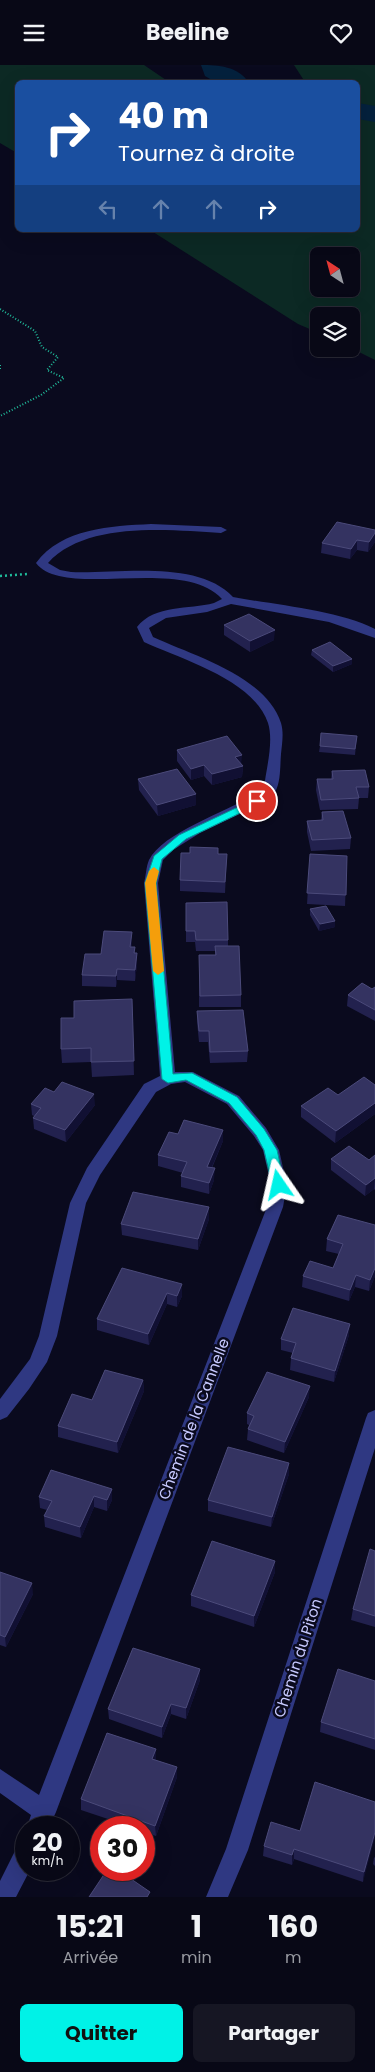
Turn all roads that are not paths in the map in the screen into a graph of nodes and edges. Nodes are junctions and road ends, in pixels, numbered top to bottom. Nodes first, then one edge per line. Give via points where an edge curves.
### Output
1 (221, 530) dead end
2 (229, 600) junction
3 (375, 634) edge
4 (168, 1079) junction
5 (0, 1412) edge
6 (375, 1418) edge
7 (0, 1780) edge
8 (37, 1816) edge
9 (43, 1816) edge
10 (15, 1878) edge
11 (2, 1897) edge
12 (217, 1897) edge

1 - 2 street via 130,528 83,536 48,552 42,563 50,571 71,575 169,577 210,585
2 - 3 street via 330,619
2 - 4 street via 201,611 172,612 152,617 143,627 148,639 219,671 252,691 266,707 275,725 270,789 257,801 183,837 157,858 151,883
4 - 5 street, Chemin de la Cannelle via 150,1088 93,1172 78,1203 48,1336 38,1362
4 - 9 street, Chemin de la Cannelle via 188,1075 233,1100 271,1150 279,1185
6 - 12 street, Chemin du Piton via 237,1850
7 - 8 street, Chemin de la Cannelle
10 - 11 street

